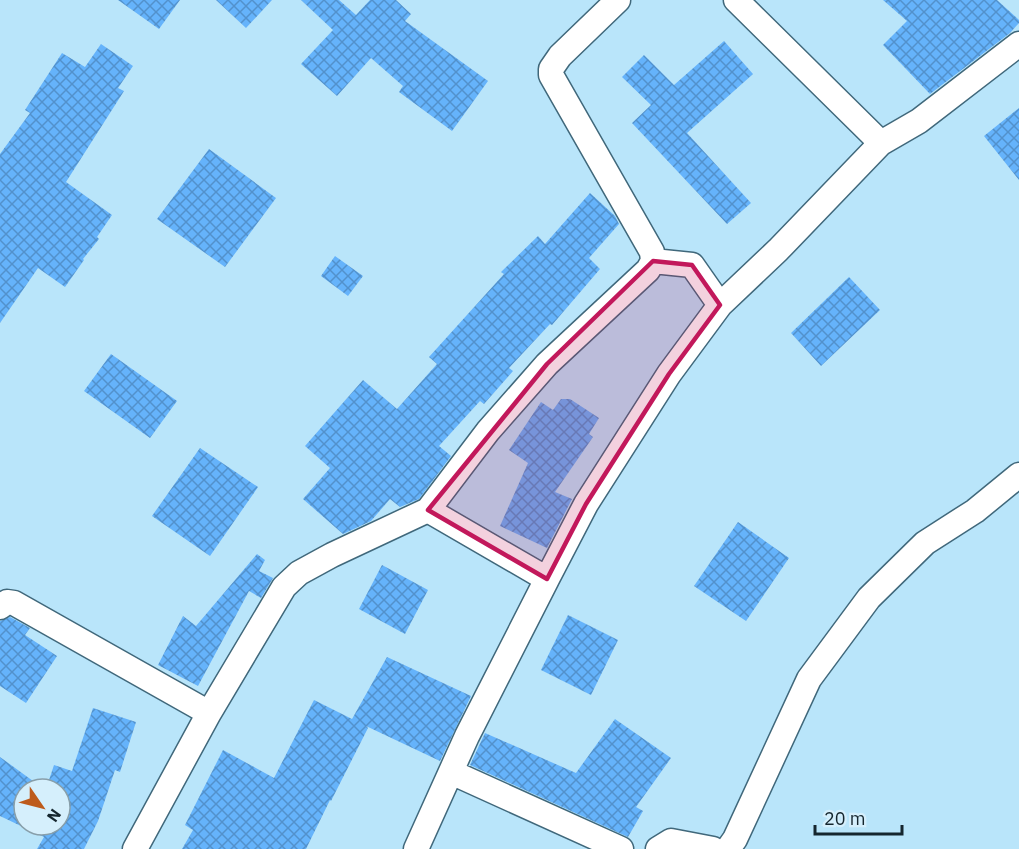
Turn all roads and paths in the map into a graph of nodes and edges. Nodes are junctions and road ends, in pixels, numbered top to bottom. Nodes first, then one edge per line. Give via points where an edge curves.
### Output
1 (618, 0) edge
2 (736, 0) edge
3 (1019, 44) edge
4 (881, 144) junction
5 (653, 261) junction
6 (720, 305) junction
7 (1019, 475) edge
8 (428, 510) junction
9 (547, 579) junction
10 (0, 607) edge
11 (209, 713) junction
12 (450, 772) junction
13 (135, 849) edge
14 (416, 849) edge
15 (621, 849) edge
16 (658, 849) edge
17 (713, 849) edge
18 (728, 849) edge

1 - 5 street via 560,56 551,75 652,252
2 - 4 street
3 - 4 street via 919,121
4 - 6 street
5 - 6 street via 692,265
5 - 8 street via 547,364 488,431
6 - 9 street via 669,374 599,484
7 - 18 street via 975,511 925,543 868,598 809,679
8 - 9 street
8 - 11 street via 332,555 290,580
9 - 12 street
10 - 11 street via 14,603
11 - 13 street
12 - 14 street
12 - 15 street
16 - 17 street via 671,841

